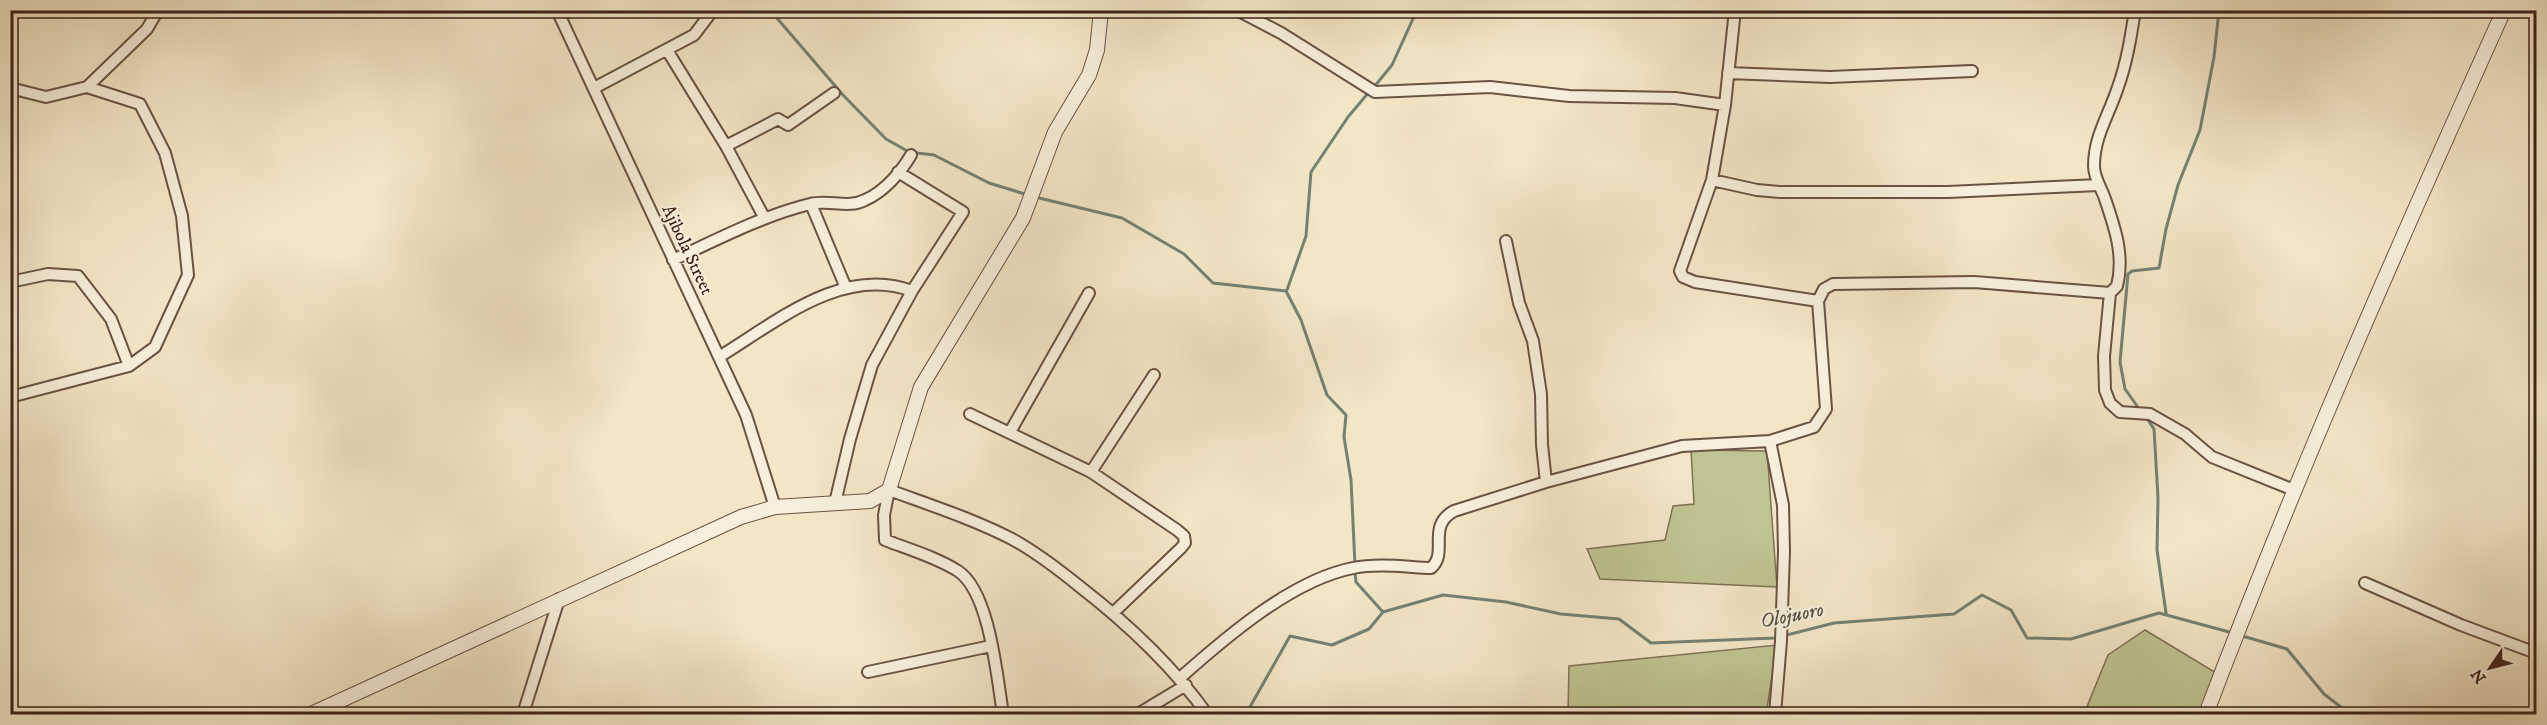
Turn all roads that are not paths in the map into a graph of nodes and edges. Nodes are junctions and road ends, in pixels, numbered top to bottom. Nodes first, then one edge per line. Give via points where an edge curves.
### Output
1 (158, 10) edge
2 (557, 10) edge
3 (708, 10) edge
4 (1101, 10) edge
5 (1237, 10) edge
6 (2135, 10) edge
7 (2504, 10) edge
8 (1733, 11) edge
9 (668, 50) junction
10 (1972, 72) dead end
11 (1728, 73) junction
12 (87, 87) junction
13 (10, 88) edge
14 (594, 88) junction
15 (834, 93) dead end
16 (1725, 105) junction
17 (726, 146) junction
18 (911, 155) dead end
19 (898, 172) junction
20 (1712, 180) junction
21 (2099, 185) junction
22 (811, 204) junction
23 (764, 217) junction
24 (1506, 241) dead end
25 (673, 260) junction
26 (10, 282) edge
27 (846, 288) junction
28 (912, 291) junction
29 (1089, 293) dead end
30 (2109, 293) junction
31 (1818, 301) junction
32 (719, 357) junction
33 (129, 366) junction
34 (1154, 375) dead end
35 (10, 398) edge
36 (970, 414) dead end
37 (1010, 432) junction
38 (1770, 441) junction
39 (1091, 472) junction
40 (1546, 482) junction
41 (889, 489) junction
42 (2294, 490) junction
43 (835, 503) junction
44 (776, 507) junction
45 (2365, 583) dead end
46 (559, 599) junction
47 (1113, 613) junction
48 (991, 646) junction
49 (2536, 653) edge
50 (868, 672) dead end
51 (1183, 682) junction
52 (311, 714) edge
53 (523, 714) edge
54 (1002, 714) edge
55 (1138, 714) edge
56 (1207, 714) edge
57 (1775, 714) edge
58 (2206, 714) edge

1 - 12 street via 147,29
2 - 14 street, Ajibola Street
3 - 9 street via 710,14 694,35
4 - 41 street via 1089,75 1055,132 1032,196 1011,238 921,387
5 - 16 street via 1371,90 1490,87 1569,96 1675,98
6 - 21 street via 2118,89 2097,135 2094,168
7 - 42 street
8 - 11 street
9 - 14 street
9 - 17 street
10 - 11 street via 1830,77
11 - 16 street
12 - 13 street via 46,97
12 - 33 street via 140,104 165,153 182,216 188,275 154,347
14 - 25 street, Ajibola Street
15 - 17 street via 789,125 778,119
16 - 20 street
17 - 23 street
18 - 19 street
19 - 22 street via 876,194 857,203
19 - 28 street via 963,212
20 - 21 street via 1780,192 1948,192
20 - 31 street via 1680,271 1683,278
21 - 30 street via 2115,227 2120,255 2117,286
22 - 23 street
22 - 27 street
23 - 25 street
24 - 40 street via 1518,303 1533,341 1541,394
25 - 32 street, Ajibola Street
26 - 33 street via 48,274 78,276 111,319
27 - 28 street via 880,283
27 - 32 street via 795,309
28 - 43 street via 867,375
29 - 37 street
30 - 31 street via 1974,282 1839,284 1824,289
30 - 42 street via 2104,356 2105,390 2110,403 2120,412 2150,414 2185,434 2212,457
31 - 38 street via 1826,409 1814,427
32 - 44 street, Ajibola Street via 754,435
33 - 35 street
34 - 39 street
36 - 37 street
37 - 39 street
38 - 40 street via 1683,446
38 - 57 street via 1783,505 1782,620
39 - 47 street via 1184,536 1185,543
40 - 51 street via 1443,516 1437,561 1431,568 1352,569 1322,577 1293,592 1226,639
41 - 43 street via 870,501
41 - 47 street via 1013,540
41 - 48 street via 885,540 957,571 968,580 985,618
42 - 58 street
43 - 44 street
44 - 46 street via 741,516
45 - 49 street
46 - 52 street
46 - 53 street
47 - 51 street
48 - 50 street
48 - 54 street
51 - 55 street
51 - 56 street

